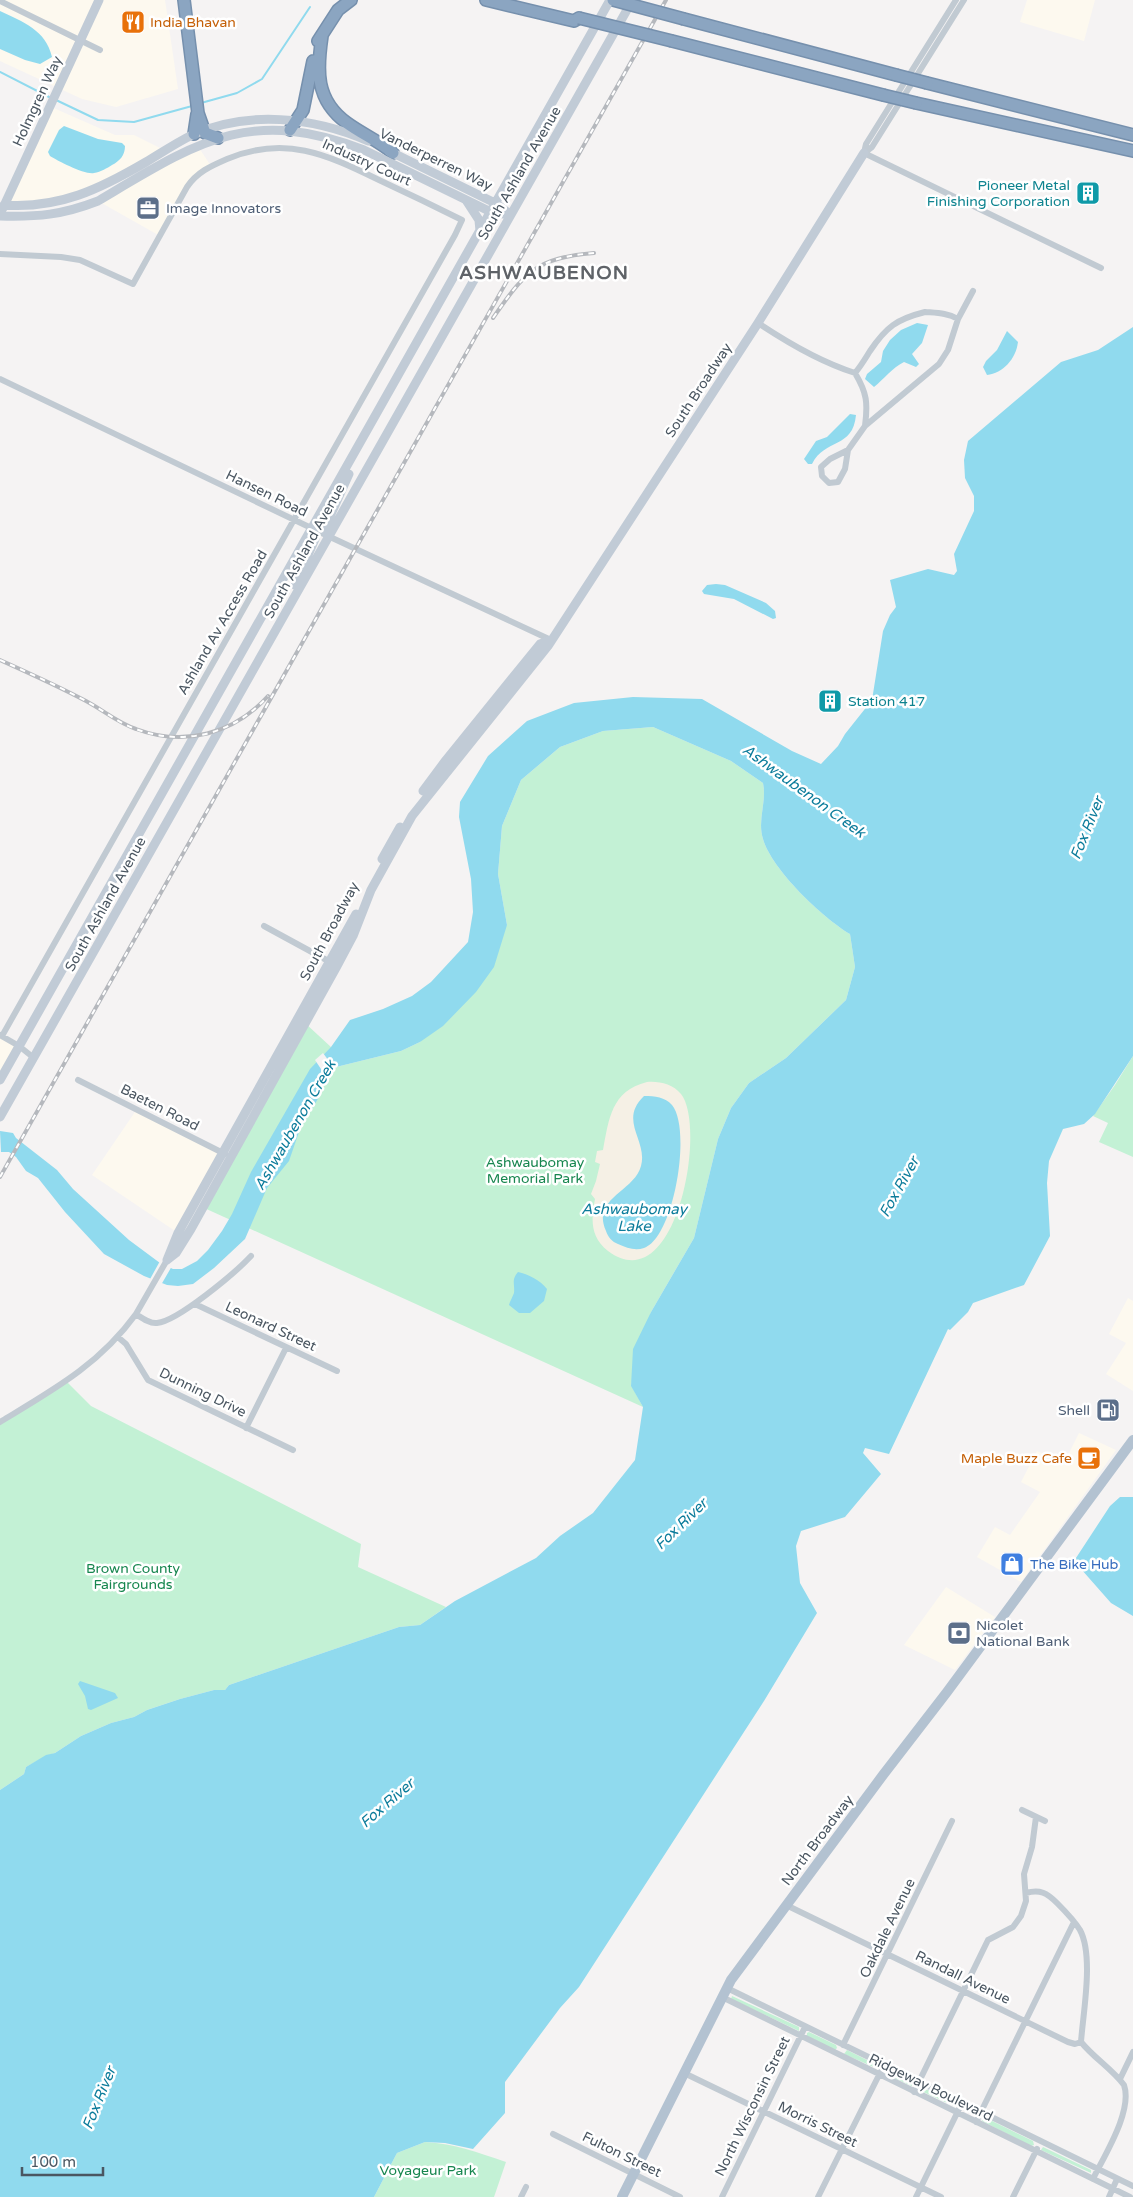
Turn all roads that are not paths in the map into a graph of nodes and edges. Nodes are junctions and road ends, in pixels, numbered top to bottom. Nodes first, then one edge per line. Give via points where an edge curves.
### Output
1 (100, 0) edge
2 (184, 0) edge
3 (351, 0) edge
4 (486, 0) edge
5 (518, 0) edge
6 (612, 0) edge
7 (633, 0) edge
8 (956, 0) edge
9 (964, 0) edge
10 (0, 1) edge
11 (579, 18) junction
12 (322, 36) junction
13 (80, 41) junction
14 (100, 50) dead end
15 (298, 120) junction
16 (290, 130) junction
17 (199, 133) junction
18 (1133, 136) edge
19 (218, 138) junction
20 (1133, 151) edge
21 (393, 153) junction
22 (864, 154) junction
23 (466, 200) junction
24 (495, 203) junction
25 (1, 210) edge
26 (491, 212) junction
27 (510, 215) junction
28 (462, 220) joint
29 (480, 232) junction
30 (0, 254) edge
31 (1101, 268) dead end
32 (973, 291) dead end
33 (958, 319) junction
34 (758, 323) junction
35 (854, 374) junction
36 (0, 379) edge
37 (865, 426) junction
38 (365, 436) junction
39 (848, 450) junction
40 (294, 519) junction
41 (312, 528) junction
42 (328, 536) junction
43 (287, 610) junction
44 (551, 640) junction
45 (264, 926) dead end
46 (328, 961) junction
47 (337, 966) junction
48 (1, 1036) edge
49 (19, 1046) junction
50 (34, 1058) junction
51 (0, 1080) edge
52 (78, 1080) dead end
53 (0, 1117) edge
54 (226, 1155) junction
55 (251, 1256) dead end
56 (167, 1260) joint
57 (195, 1304) junction
58 (136, 1314) junction
59 (119, 1338) junction
60 (286, 1348) junction
61 (337, 1371) dead end
62 (0, 1422) edge
63 (246, 1428) junction
64 (1133, 1440) edge
65 (293, 1450) dead end
66 (1022, 1810) dead end
67 (1036, 1817) junction
68 (952, 1821) dead end
69 (1045, 1821) dead end
70 (1026, 1894) junction
71 (786, 1905) junction
72 (1074, 1922) junction
73 (887, 1955) junction
74 (963, 1991) junction
75 (724, 1993) junction
76 (1025, 2021) junction
77 (805, 2027) junction
78 (800, 2037) junction
79 (1081, 2042) junction
80 (843, 2045) junction
81 (1133, 2052) edge
82 (884, 2065) junction
83 (684, 2073) junction
84 (879, 2075) junction
85 (1120, 2080) junction
86 (919, 2082) junction
87 (1130, 2090) edge
88 (914, 2092) junction
89 (962, 2103) junction
90 (764, 2111) junction
91 (980, 2112) junction
92 (957, 2113) junction
93 (976, 2122) junction
94 (552, 2134) dead end
95 (1040, 2141) junction
96 (842, 2149) junction
97 (1035, 2151) junction
98 (1097, 2169) junction
99 (633, 2174) junction
100 (1092, 2179) junction
101 (1118, 2179) junction
102 (1133, 2186) edge
103 (526, 2187) dead end
104 (921, 2187) junction
105 (1113, 2189) junction
106 (521, 2197) edge
107 (622, 2197) edge
108 (680, 2197) edge
109 (722, 2197) edge
110 (818, 2197) edge
111 (916, 2197) edge
112 (941, 2197) edge
113 (1013, 2197) edge
114 (1109, 2197) edge
115 (1130, 2197) edge

1 - 13 street, Holmgren Way
2 - 17 highway
3 - 12 highway via 338,10
4 - 11 highway via 574,21
5 - 11 highway
6 - 18 highway, bridge
6 - 24 street, South Ashland Avenue
7 - 27 street, South Ashland Avenue
8 - 22 street, South Broadway via 866,144
9 - 22 street, South Broadway via 872,148
10 - 13 street
11 - 20 highway, bridge via 916,103
12 - 15 highway via 317,44 305,105
12 - 21 highway via 318,75 330,105 346,122 381,142
13 - 14 street
13 - 25 street, Holmgren Way
15 - 16 highway
15 - 17 street, Vanderperren Way via 248,120
15 - 21 street, Vanderperren Way via 348,132
16 - 19 street, Vanderperren Way via 246,132
16 - 23 street, Vanderperren Way via 364,150
17 - 19 highway
17 - 25 street, Vanderperren Way via 92,191 66,200
19 - 25 street, Vanderperren Way via 198,145 80,208 58,214
21 - 24 street, Vanderperren Way
22 - 31 street
22 - 34 street, South Broadway
23 - 26 street, Vanderperren Way
23 - 29 street via 479,220
24 - 26 street, South Ashland Avenue
24 - 27 street, Vanderperren Way
26 - 27 street, Vanderperren Way
26 - 29 street, South Ashland Avenue
27 - 42 street, South Ashland Avenue
28 - 30 street, Industry Court via 335,158 306,150 277,148 235,156 196,175 133,284 80,260
28 - 40 street, Ashland Av Access Road
29 - 38 street, South Ashland Avenue
32 - 33 street
33 - 35 street via 925,312 904,317 888,328
33 - 37 street via 948,350 939,364
34 - 35 street via 792,345
34 - 44 street, South Broadway
35 - 37 street via 864,388 867,406
36 - 40 street, Hansen Road
37 - 39 street
38 - 41 street, South Ashland Avenue
38 - 42 street via 327,523
39 - 39 street via 821,468 822,476 829,483 838,482 845,469
40 - 41 street, Hansen Road
40 - 48 street, Ashland Av Access Road
41 - 42 street, Hansen Road
41 - 43 street via 315,539
41 - 49 street, South Ashland Avenue
42 - 43 street, South Ashland Avenue
42 - 44 street, Hansen Road
43 - 50 street, South Ashland Avenue
44 - 46 street, South Broadway via 540,644 433,777 388,847 353,920
44 - 47 street, South Broadway via 413,813 371,890
45 - 46 street
46 - 47 street
46 - 54 street, South Broadway
47 - 54 street, South Broadway
48 - 49 street
49 - 50 street
49 - 51 street, South Ashland Avenue
50 - 53 street, South Ashland Avenue
52 - 54 street, Baeten Road
54 - 56 street, South Broadway via 178,1233
55 - 57 street
56 - 58 street, South Broadway
57 - 58 street via 154,1324
57 - 60 street, Leonard Street
58 - 59 street, South Broadway
59 - 62 street, South Broadway via 59,1386
59 - 63 street, Dunning Drive via 148,1380
60 - 61 street, Leonard Street
60 - 63 street
63 - 65 street, Dunning Drive
64 - 71 main road, North Broadway
66 - 67 street
67 - 69 street
67 - 70 street via 1024,1874
68 - 73 street, Oakdale Avenue
70 - 72 street via 1045,1893
70 - 74 street via 1016,1923 988,1940
71 - 73 street, Randall Avenue
71 - 75 main road, North Broadway
72 - 76 street
72 - 79 street via 1083,1939 1086,1973
73 - 74 street, Randall Avenue
73 - 80 street, Oakdale Avenue
74 - 76 street, Randall Avenue
74 - 86 street
75 - 77 street, Ridgeway Boulevard
75 - 78 street, Ridgeway Boulevard
75 - 83 main road, North Broadway
76 - 79 street, Randall Avenue via 1068,2042
76 - 91 street
77 - 78 street, North Wisconsin Street
77 - 80 street, Ridgeway Boulevard
78 - 84 street, Ridgeway Boulevard
78 - 90 street, North Wisconsin Street
79 - 85 street
80 - 82 street, Ridgeway Boulevard
81 - 85 street
82 - 84 street
82 - 86 street, Ridgeway Boulevard
83 - 90 street, Morris Street
83 - 99 main road, North Broadway
84 - 88 street, Ridgeway Boulevard
84 - 96 street
85 - 87 street
86 - 88 street
86 - 89 street, Ridgeway Boulevard
87 - 98 street via 1126,2121
88 - 92 street, Ridgeway Boulevard
89 - 91 street, Ridgeway Boulevard
89 - 92 street
90 - 96 street, Morris Street
90 - 109 street, North Wisconsin Street
91 - 93 street
91 - 95 street, Ridgeway Boulevard
92 - 93 street, Ridgeway Boulevard
92 - 104 street
93 - 97 street, Ridgeway Boulevard
94 - 99 street, Fulton Street
95 - 97 street
95 - 98 street, Ridgeway Boulevard
96 - 104 street, Morris Street
96 - 110 street
97 - 100 street, Ridgeway Boulevard
97 - 113 street
98 - 100 street
98 - 101 street, Ridgeway Boulevard
99 - 107 main road, North Broadway
99 - 108 street, Fulton Street
100 - 105 street, Ridgeway Boulevard
101 - 102 street, Ridgeway Boulevard
101 - 105 street
103 - 106 street
104 - 111 street
104 - 112 street, Morris Street
105 - 114 street
105 - 115 street, Ridgeway Boulevard

